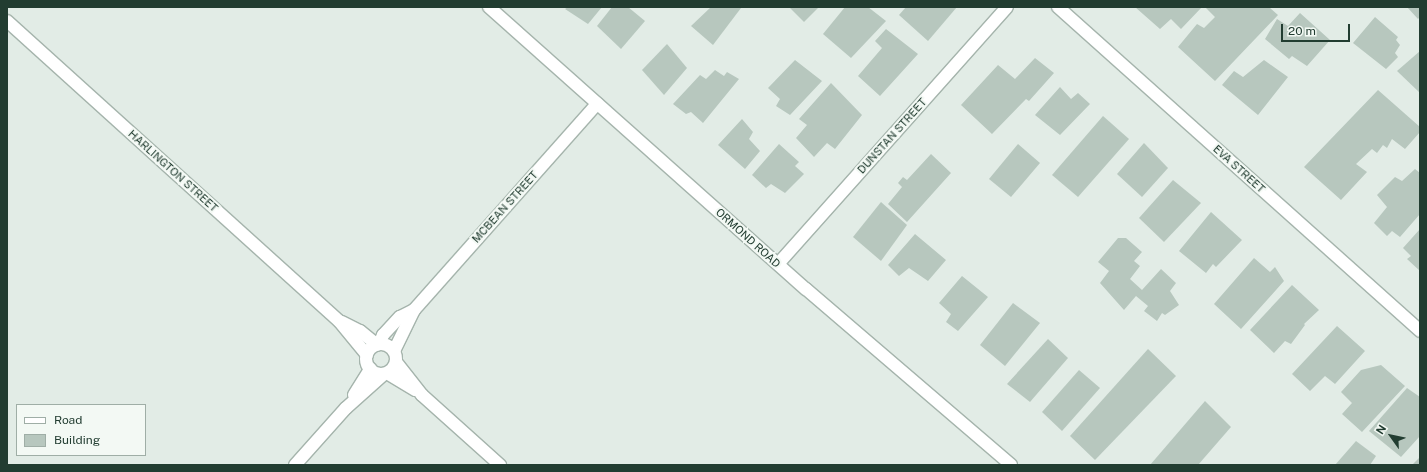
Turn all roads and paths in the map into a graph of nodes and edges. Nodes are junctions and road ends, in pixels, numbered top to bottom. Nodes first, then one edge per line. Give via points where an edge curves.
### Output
1 (489, 7) edge
2 (1007, 7) edge
3 (1058, 7) edge
4 (7, 21) edge
5 (597, 104) junction
6 (778, 264) junction
7 (414, 310) junction
8 (340, 321) junction
9 (1420, 331) edge
10 (378, 344) junction
11 (367, 355) junction
12 (395, 357) junction
13 (370, 369) junction
14 (385, 374) junction
15 (422, 395) junction
16 (346, 408) junction
17 (295, 465) edge
18 (500, 465) edge
19 (1011, 465) edge

1 - 5 street, ORMOND ROAD
2 - 6 street, DUNSTAN STREET
3 - 9 street, EVA STREET
4 - 8 street, HARLINGTON STREET
5 - 6 street, ORMOND ROAD
5 - 7 street, MCBEAN STREET
6 - 19 street, ORMOND ROAD
7 - 10 street, MCBEAN STREET via 400,317
7 - 12 street, MCBEAN STREET
8 - 10 street, HARLINGTON STREET
8 - 11 street, HARLINGTON STREET
10 - 11 street
10 - 12 street via 388,345
11 - 13 street
12 - 14 street
12 - 15 street
13 - 14 street
13 - 16 street
14 - 15 street
14 - 16 street
15 - 18 street
16 - 17 street

